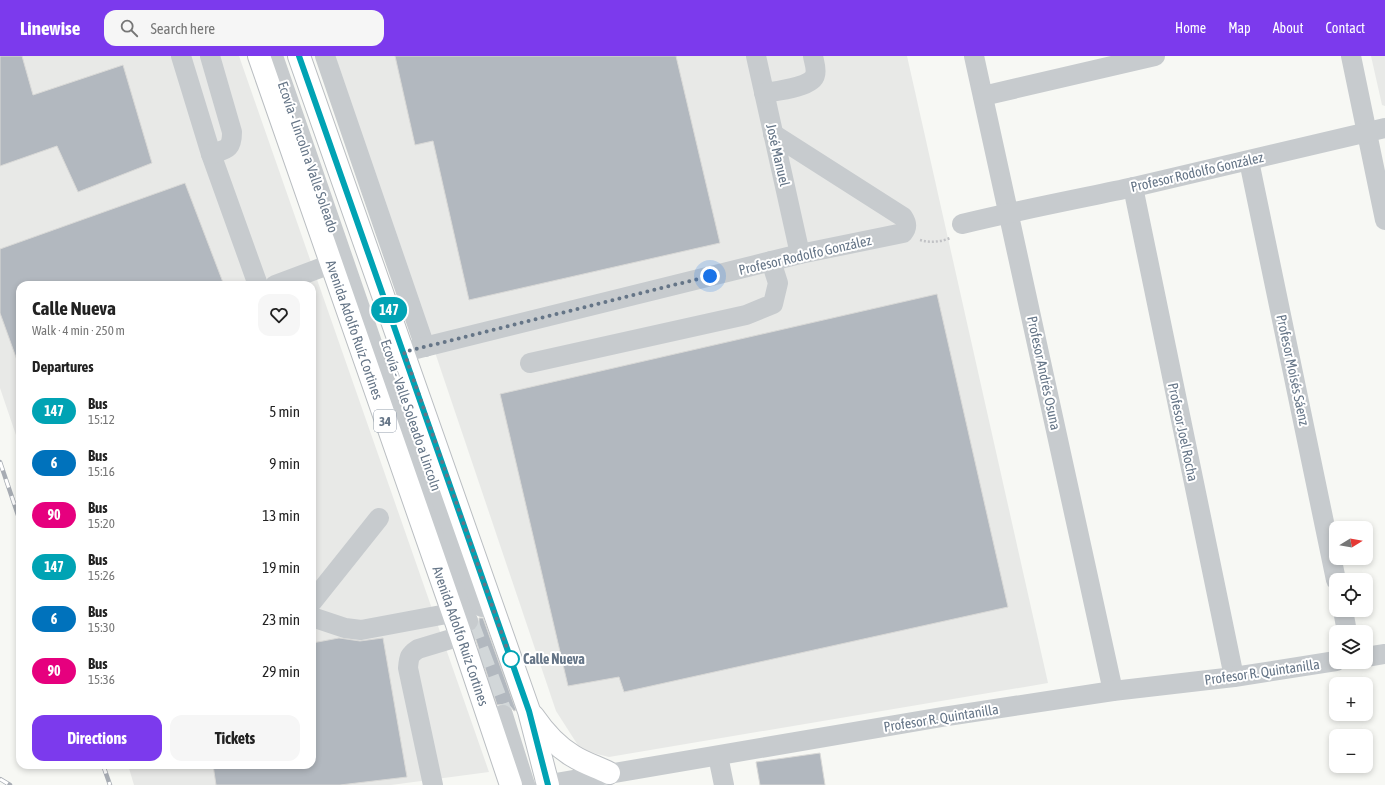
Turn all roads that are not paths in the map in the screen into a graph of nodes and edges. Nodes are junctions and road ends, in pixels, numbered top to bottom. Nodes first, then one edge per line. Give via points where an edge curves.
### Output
1 (181, 56) edge
2 (260, 56) edge
3 (273, 56) edge
4 (286, 56) edge
5 (299, 56) edge
6 (325, 56) edge
7 (756, 56) edge
8 (813, 56) edge
9 (974, 56) edge
10 (1155, 56) edge
11 (1351, 56) edge
12 (1098, 63) edge
13 (213, 65) edge
14 (190, 83) junction
15 (764, 93) junction
16 (983, 96) junction
17 (1376, 130) edge
18 (773, 134) junction
19 (211, 154) junction
20 (1249, 161) junction
21 (1132, 187) junction
22 (1009, 212) junction
23 (1385, 220) edge
24 (962, 224) road end
25 (800, 254) junction
26 (771, 262) junction
27 (331, 264) junction
28 (257, 281) edge
29 (286, 281) edge
30 (425, 347) junction
31 (404, 352) junction
32 (530, 363) dead end
33 (379, 518) dead end
34 (1335, 573) edge
35 (316, 597) edge
36 (316, 618) edge
37 (466, 621) junction
38 (1385, 654) edge
39 (1373, 655) edge
40 (1329, 662) edge
41 (1234, 677) junction
42 (1113, 691) junction
43 (517, 712) junction
44 (718, 756) junction
45 (609, 773) junction
46 (433, 785) edge
47 (511, 785) edge
48 (525, 785) edge
49 (545, 785) edge
50 (724, 785) edge

1 - 14 street
2 - 27 main road, Avenida Adolfo Ruíz Cortines / 34
3 - 37 street, Ecovía - Lincoln a Valle Soleado
4 - 37 street, Ecovía - Valle Soleado a Lincoln via 443,504
5 - 31 main road
6 - 30 street
7 - 15 street, José Manuel
8 - 15 street via 816,75 811,82
9 - 16 street, Profesor Andrés Osuna
10 - 12 street
11 - 17 street
12 - 16 street
13 - 14 street
13 - 19 street via 232,138 228,148
14 - 19 street
15 - 18 street, José Manuel
16 - 22 street, Profesor Andrés Osuna
17 - 20 street, Profesor Rodolfo González
17 - 23 street
18 - 25 street, José Manuel
18 - 25 street, Profesor Rodolfo González via 904,217 907,222 903,233
19 - 28 street
20 - 21 street, Profesor Rodolfo González
20 - 34 street, Profesor Moisés Sáenz
21 - 22 street, Profesor Rodolfo González
21 - 41 street, Profesor Joel Rocha
22 - 24 street, Profesor Rodolfo González
22 - 42 street, Profesor Andrés Osuna
25 - 26 street, Profesor Rodolfo González
26 - 30 street, Profesor Rodolfo González
26 - 32 street via 778,283 773,304 746,315
27 - 29 street
27 - 37 main road, Avenida Adolfo Ruíz Cortines / 34
30 - 31 street, Profesor Rodolfo González
31 - 43 main road
33 - 35 street
36 - 37 street via 345,628 361,630
37 - 46 street via 413,652 409,658 408,668
37 - 47 main road, Avenida Adolfo Ruíz Cortines / 34
38 - 39 street
40 - 41 street, Profesor R. Quintanilla
41 - 42 street, Profesor R. Quintanilla
42 - 44 street, Profesor R. Quintanilla via 942,717
43 - 45 main road via 573,756
43 - 48 street
43 - 49 main road
44 - 45 street, Profesor R. Quintanilla
44 - 50 street
45 - 49 street, Profesor R. Quintanilla

